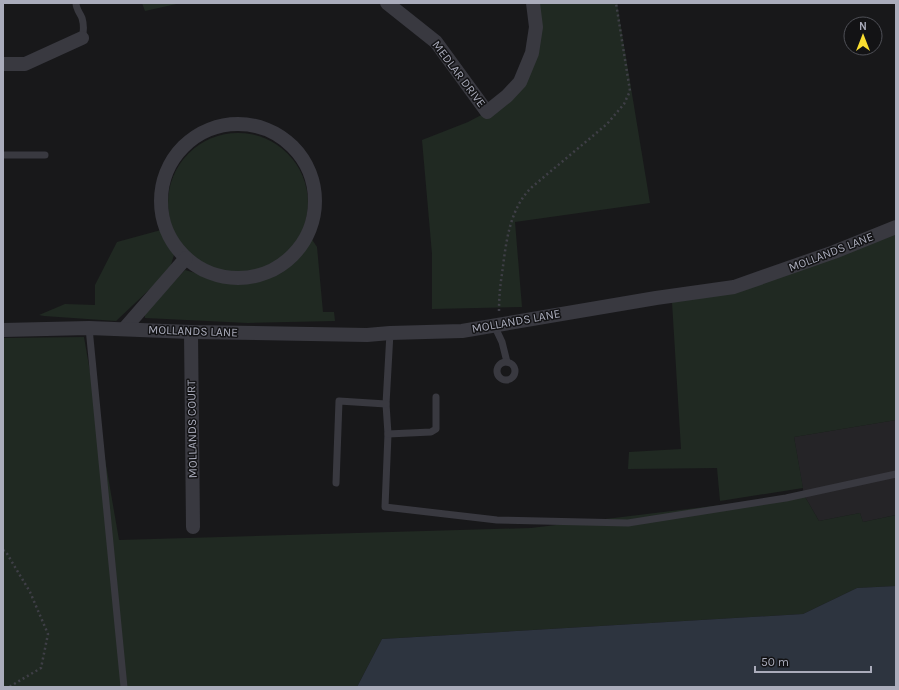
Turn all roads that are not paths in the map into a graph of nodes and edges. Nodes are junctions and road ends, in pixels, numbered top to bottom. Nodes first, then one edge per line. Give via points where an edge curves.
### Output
1 (76, 3) edge
2 (387, 3) edge
3 (532, 3) edge
4 (82, 38) joint
5 (3, 64) edge
6 (3, 155) edge
7 (45, 155) dead end
8 (896, 227) edge
9 (186, 258) junction
10 (498, 324) junction
11 (89, 328) junction
12 (124, 329) junction
13 (3, 330) edge
14 (190, 332) junction
15 (390, 333) junction
16 (507, 362) dead end
17 (436, 397) dead end
18 (386, 404) junction
19 (388, 434) junction
20 (896, 474) edge
21 (336, 483) dead end
22 (193, 527) dead end
23 (124, 687) edge

1 - 4 lane via 84,30
2 - 3 street, MEDLAR DRIVE via 436,42 487,112 508,96 520,82 532,54 536,27
4 - 5 street via 25,64
6 - 7 lane
8 - 10 street, MOLLANDS LANE via 734,287
9 - 9 street via 169,235 162,207 165,179 178,153 200,135 227,125 256,127 284,139 306,164 315,196 310,228 299,248 279,266 264,274 248,277 231,278 215,274
9 - 12 street, MOLLANDS LANE
10 - 15 street, MOLLANDS LANE via 462,331
10 - 16 lane
11 - 12 street, MOLLANDS LANE
11 - 13 street, MOLLANDS LANE
11 - 23 lane
12 - 14 street, MOLLANDS LANE
14 - 15 street, MOLLANDS LANE via 367,335
14 - 22 street, MOLLANDS COURT
15 - 18 lane
17 - 19 lane via 436,429 431,432
18 - 19 lane
18 - 21 lane via 339,401
19 - 20 lane via 385,507 497,520 628,523 786,498

